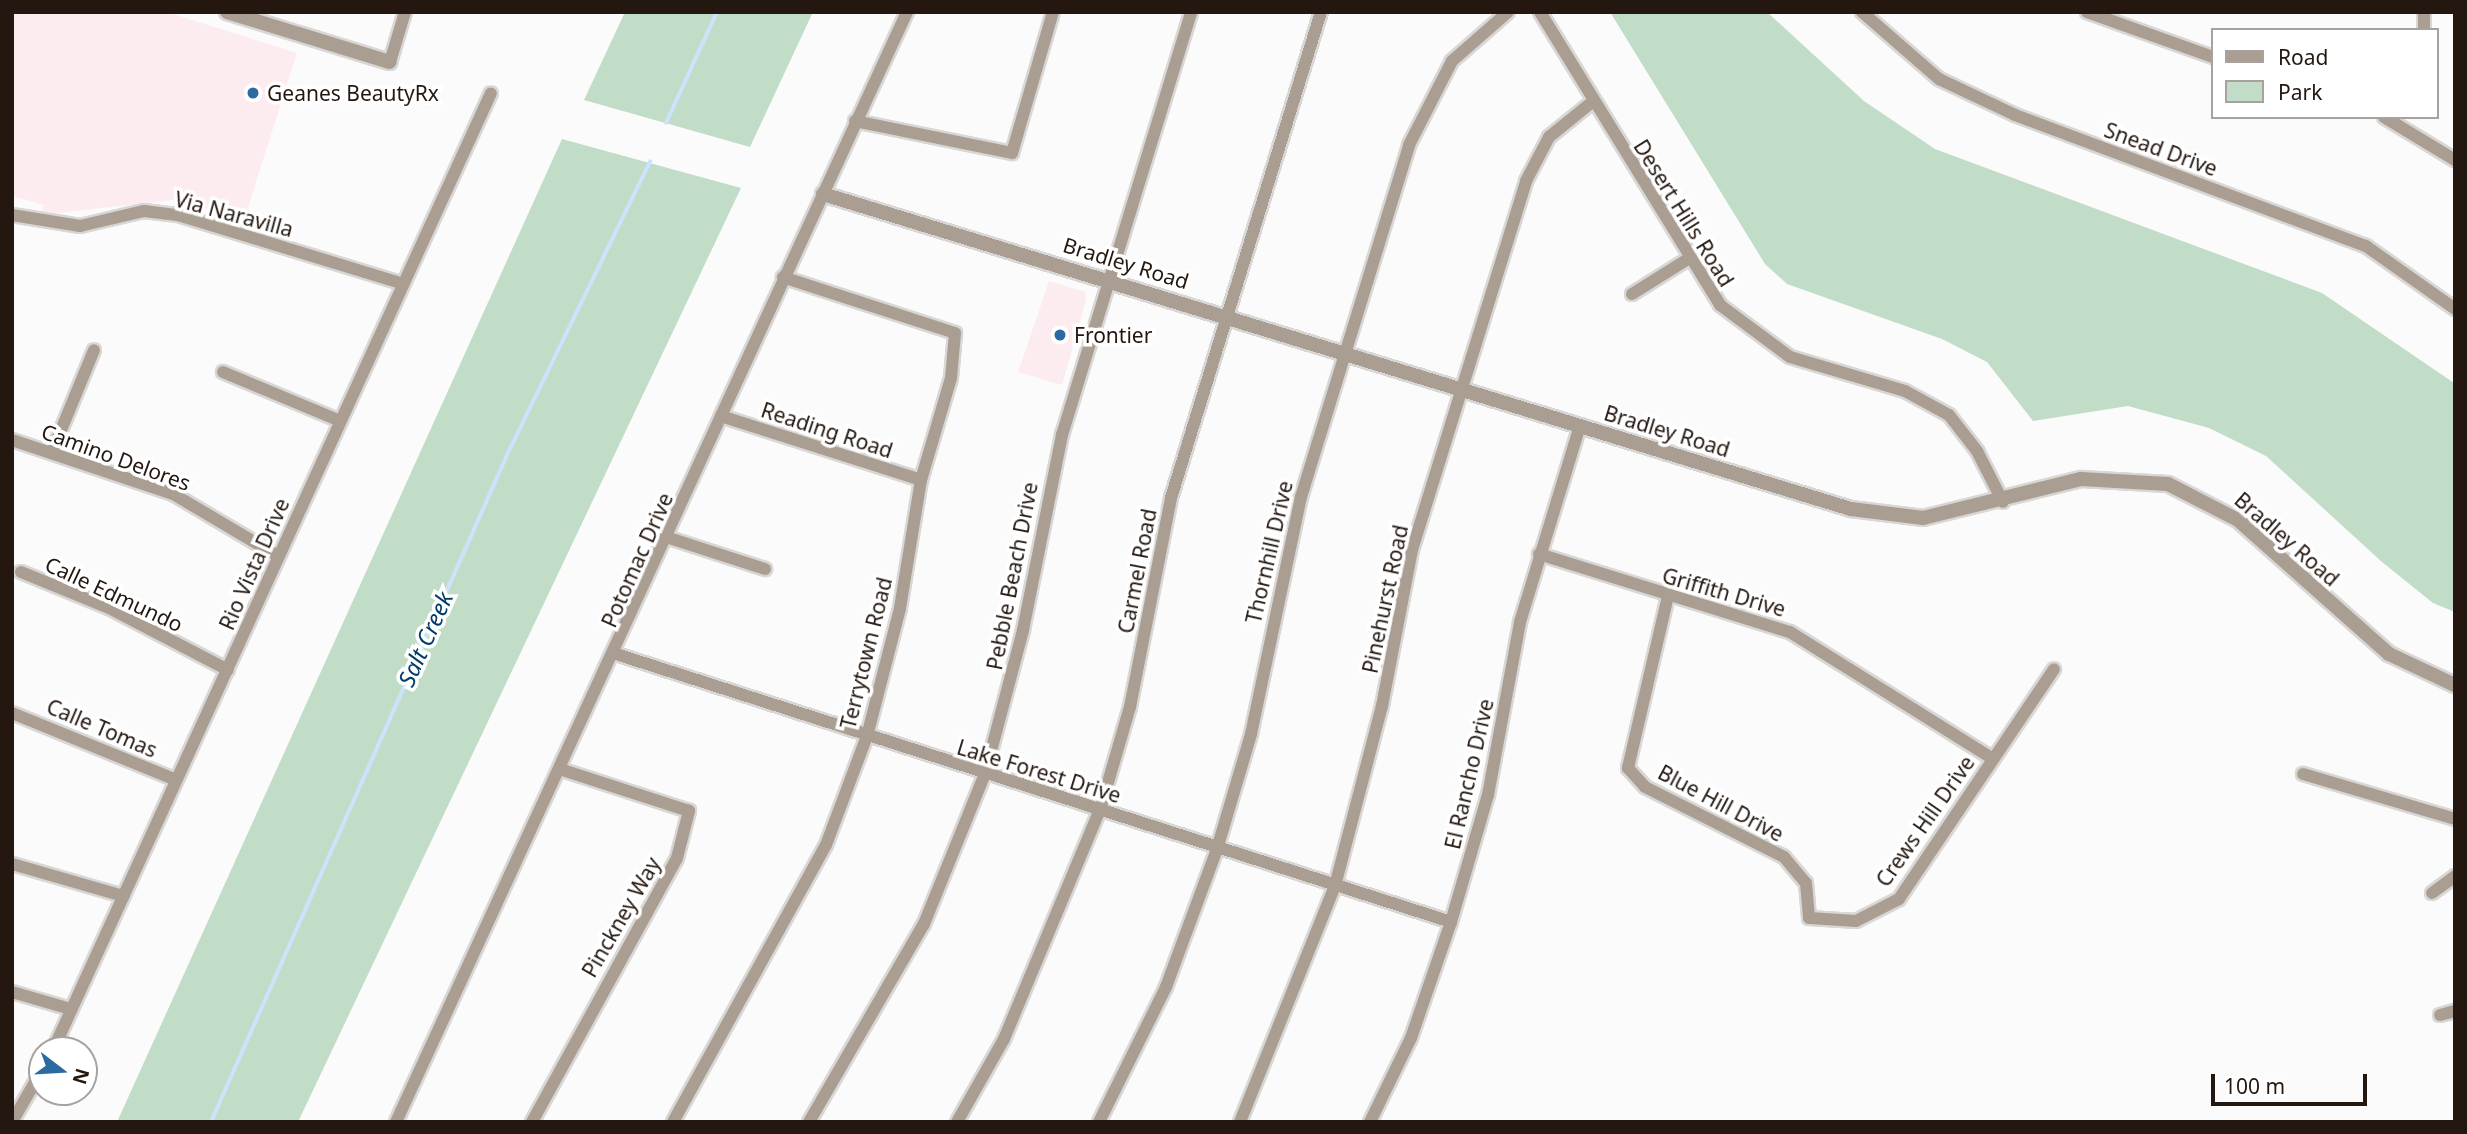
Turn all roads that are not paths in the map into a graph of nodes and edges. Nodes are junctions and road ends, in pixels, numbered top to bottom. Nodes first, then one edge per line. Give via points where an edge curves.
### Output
1 (227, 12) edge
2 (405, 12) edge
3 (907, 12) edge
4 (1053, 12) edge
5 (1191, 12) edge
6 (1321, 12) edge
7 (1508, 12) edge
8 (1540, 12) edge
9 (1862, 12) edge
10 (2087, 12) edge
11 (2212, 57) edge
12 (390, 62) joint
13 (491, 93) dead end
14 (1592, 102) junction
15 (2398, 120) edge
16 (855, 121) junction
17 (2455, 160) edge
18 (823, 194) junction
19 (12, 215) edge
20 (1688, 260) junction
21 (783, 277) junction
22 (1110, 279) junction
23 (401, 283) junction
24 (1632, 294) dead end
25 (2455, 309) edge
26 (1227, 316) junction
27 (94, 350) dead end
28 (1345, 353) junction
29 (223, 372) dead end
30 (1463, 389) junction
31 (721, 416) junction
32 (340, 421) junction
33 (1580, 426) junction
34 (12, 440) edge
35 (52, 452) junction
36 (921, 480) junction
37 (2003, 502) junction
38 (669, 538) junction
39 (1539, 554) junction
40 (278, 556) junction
41 (765, 569) dead end
42 (21, 572) dead end
43 (1668, 596) junction
44 (616, 654) junction
45 (2054, 669) dead end
46 (228, 670) junction
47 (2455, 685) edge
48 (12, 713) edge
49 (867, 736) junction
50 (1993, 759) junction
51 (560, 769) junction
52 (985, 774) junction
53 (2302, 774) dead end
54 (176, 780) junction
55 (1100, 810) junction
56 (2455, 818) edge
57 (1217, 849) junction
58 (12, 864) edge
59 (2455, 876) edge
60 (1335, 886) junction
61 (2432, 893) dead end
62 (123, 896) junction
63 (1809, 918) joint
64 (1451, 922) junction
65 (12, 992) edge
66 (71, 1009) junction
67 (2455, 1011) edge
68 (2440, 1015) dead end
69 (59, 1036) edge
70 (28, 1094) edge
71 (13, 1120) edge
72 (396, 1122) edge
73 (532, 1122) edge
74 (673, 1122) edge
75 (809, 1122) edge
76 (957, 1122) edge
77 (1100, 1122) edge
78 (1240, 1122) edge
79 (1370, 1122) edge

1 - 12 street
2 - 12 street
3 - 16 street, Potomac Drive
4 - 16 street via 1012,153
5 - 22 street, Pebble Beach Drive
6 - 26 street, Carmel Road
7 - 28 street, Thornhill Drive via 1478,34 1429,97
8 - 14 street, Desert Hills Road
9 - 25 street, Snead Drive via 1939,79 2015,115 2366,246
10 - 11 street
13 - 23 street, Rio Vista Drive
14 - 20 street, Desert Hills Road
14 - 30 street, Pinehurst Road via 1549,137 1535,158
15 - 17 street
16 - 18 street, Potomac Drive
18 - 21 street, Potomac Drive
18 - 22 street, Bradley Road
19 - 23 street, Via Naravilla via 80,226 144,211 178,215
20 - 24 street
20 - 37 street, Desert Hills Road via 1720,305 1790,357 1905,391 1949,415 1977,451
21 - 31 street, Potomac Drive
21 - 36 street, Terrytown Road via 956,333 951,378
22 - 26 street, Bradley Road
22 - 52 street, Pebble Beach Drive via 1062,435 1023,630
23 - 32 street, Rio Vista Drive
26 - 28 street, Bradley Road
26 - 55 street, Carmel Road via 1171,498 1130,707
27 - 35 street
28 - 30 street, Bradley Road
28 - 57 street, Thornhill Drive via 1301,497 1251,734
29 - 32 street
30 - 33 street, Bradley Road
30 - 60 street, Pinehurst Road via 1412,550 1382,706
31 - 36 street, Reading Road
31 - 38 street, Potomac Drive
32 - 40 street, Rio Vista Drive
33 - 37 street, Bradley Road via 1887,516 1923,519
33 - 39 street, El Rancho Drive
34 - 35 street, Camino Delores
35 - 40 street, Camino Delores via 173,494
36 - 49 street, Terrytown Road via 900,608
37 - 47 street, Bradley Road via 2081,479 2136,479 2204,497 2238,520 2370,641 2418,671
38 - 41 street
38 - 44 street, Potomac Drive
39 - 43 street, Griffith Drive
39 - 64 street, El Rancho Drive via 1488,795
40 - 46 street, Rio Vista Drive
42 - 46 street, Calle Edmundo via 109,608
43 - 50 street, Griffith Drive via 1790,632
43 - 63 street, Blue Hill Drive via 1628,768 1645,787 1784,858 1806,883
44 - 49 street, Lake Forest Drive
44 - 51 street, Potomac Drive
45 - 50 street, Crews Hill Drive
46 - 54 street, Rio Vista Drive
48 - 54 street, Calle Tomas
49 - 52 street, Lake Forest Drive
49 - 74 street, Terrytown Road via 826,845
50 - 63 street, Crews Hill Drive via 1899,899 1856,921
51 - 72 street, Potomac Drive
51 - 73 street, Pinckney Way via 689,811 677,858
52 - 55 street, Lake Forest Drive
52 - 75 street, Pebble Beach Drive via 924,924
53 - 56 street
54 - 62 street, Rio Vista Drive
55 - 57 street, Lake Forest Drive
55 - 76 street, Carmel Road via 1004,1039
57 - 60 street, Lake Forest Drive
57 - 77 street, Thornhill Drive via 1166,987
58 - 62 street
59 - 61 street
60 - 64 street, Lake Forest Drive
60 - 78 street, Pinehurst Road
62 - 66 street, Rio Vista Drive
64 - 79 street, El Rancho Drive via 1411,1038
65 - 66 street
66 - 69 street, Rio Vista Drive
67 - 68 street
70 - 71 street

